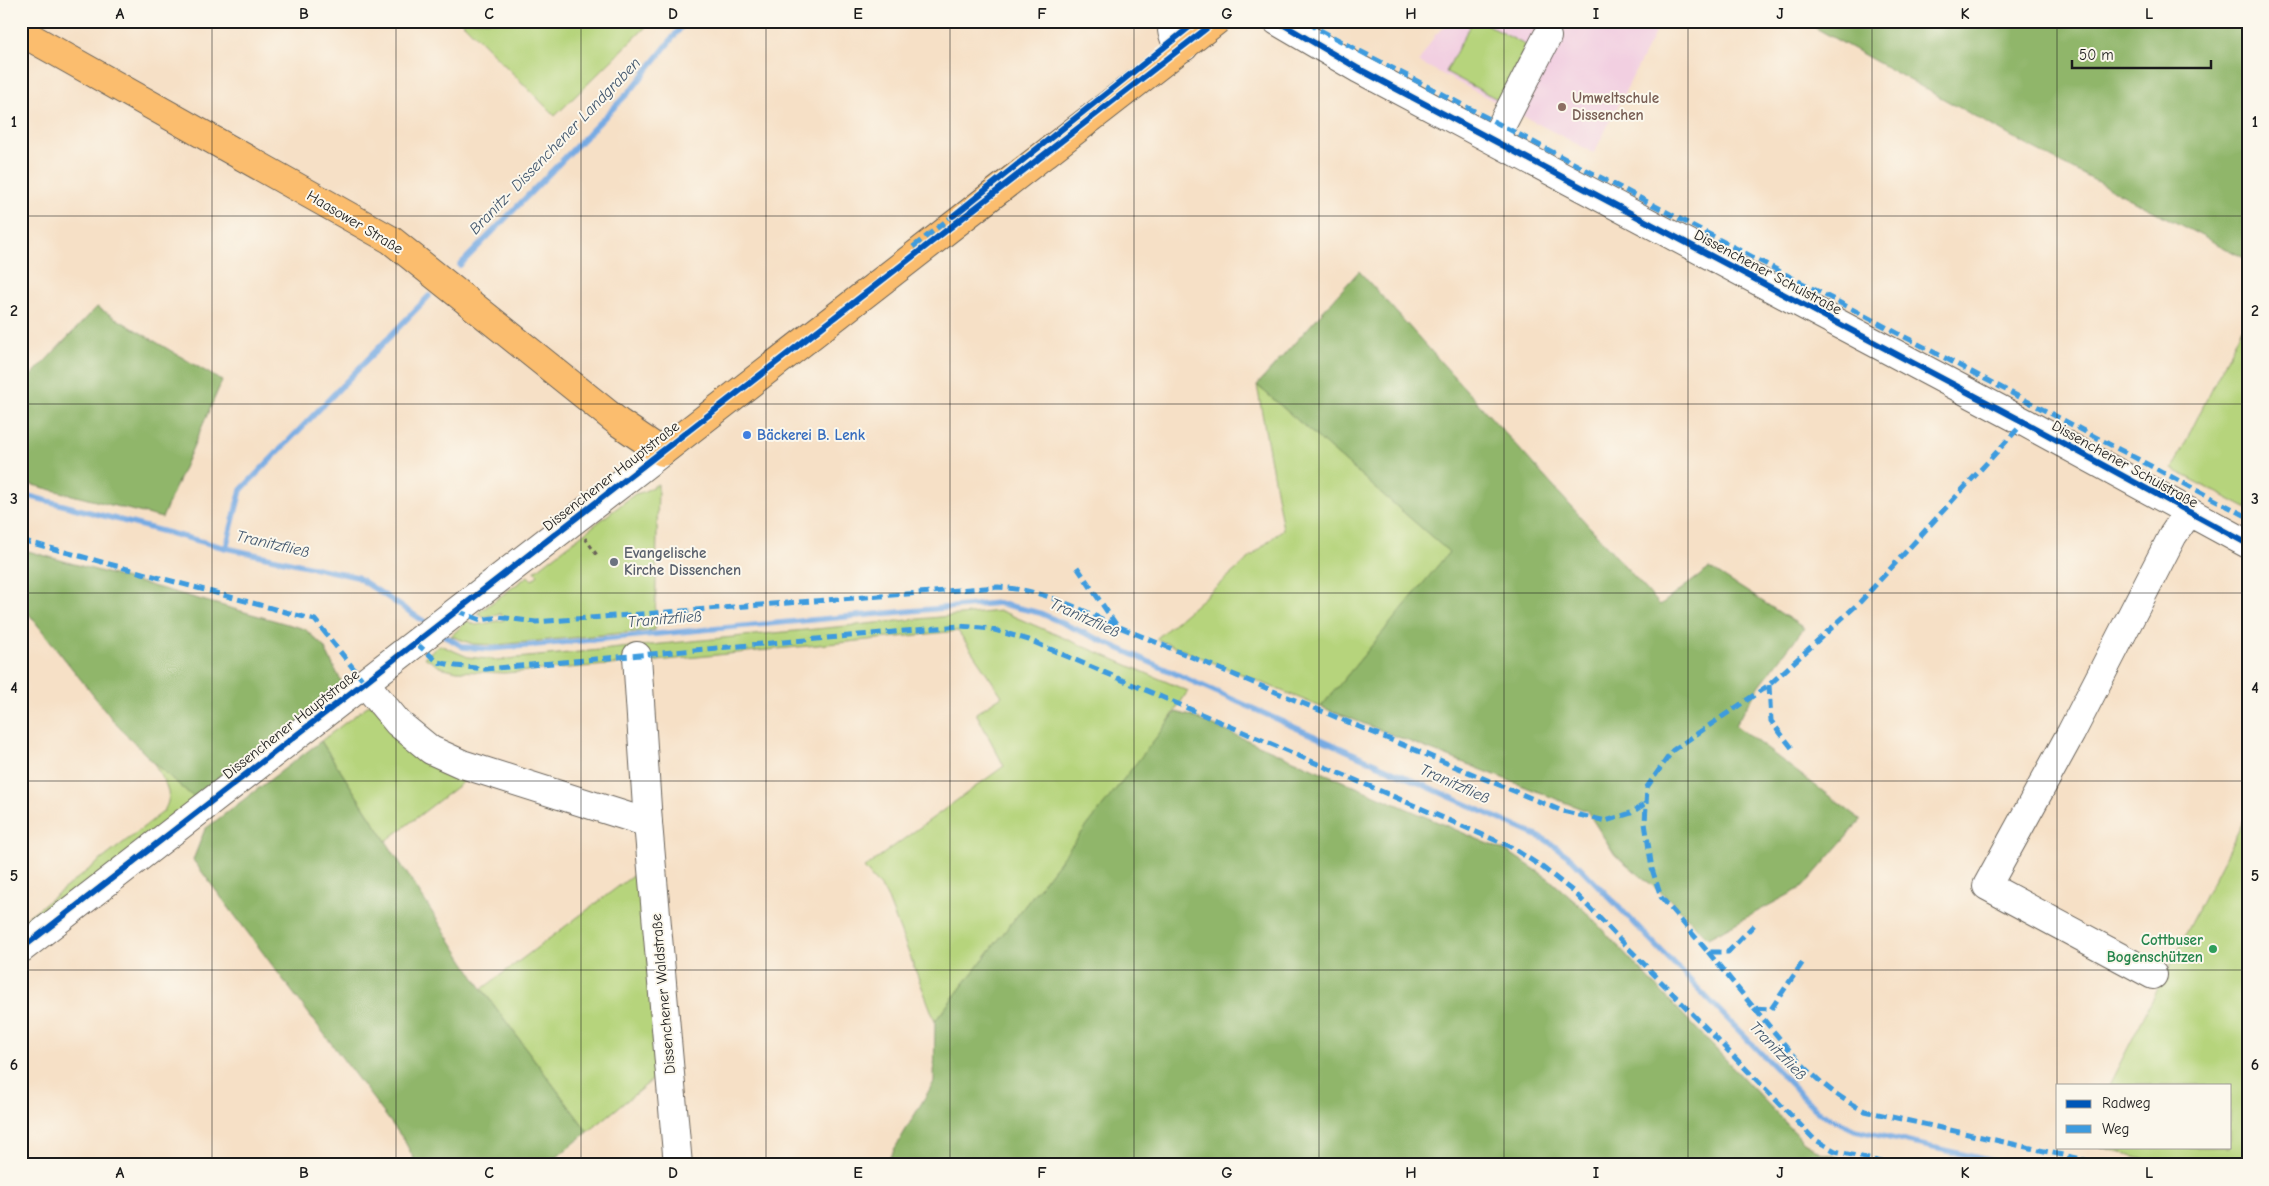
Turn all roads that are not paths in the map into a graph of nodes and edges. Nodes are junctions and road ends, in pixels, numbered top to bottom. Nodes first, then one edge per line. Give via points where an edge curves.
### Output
1 (1175, 21) edge
2 (1216, 21) edge
3 (1277, 21) edge
4 (21, 32) edge
5 (1547, 37) dead end
6 (1184, 47) junction
7 (1494, 140) junction
8 (662, 452) junction
9 (2188, 513) junction
10 (2248, 544) edge
11 (637, 656) dead end
12 (366, 683) junction
13 (648, 823) junction
14 (21, 949) edge
15 (2153, 974) dead end
16 (678, 1165) edge

1 - 6 street via 1172,31 1175,40
2 - 6 main road, Dissenchener Hauptstraße
3 - 7 street, Dissenchener Schulstraße via 1359,69
4 - 8 main road, Haasower Straße via 391,240 618,422
5 - 7 street
6 - 8 main road, Dissenchener Hauptstraße
7 - 9 street, Dissenchener Schulstraße via 2024,422
8 - 12 street, Dissenchener Hauptstraße
9 - 10 street, Dissenchener Schulstraße
9 - 15 street via 2173,535 2071,733 1987,886
11 - 13 street, Dissenchener Waldstraße
12 - 13 street via 398,723 431,750 462,764
12 - 14 street, Dissenchener Hauptstraße
13 - 16 street, Dissenchener Waldstraße

